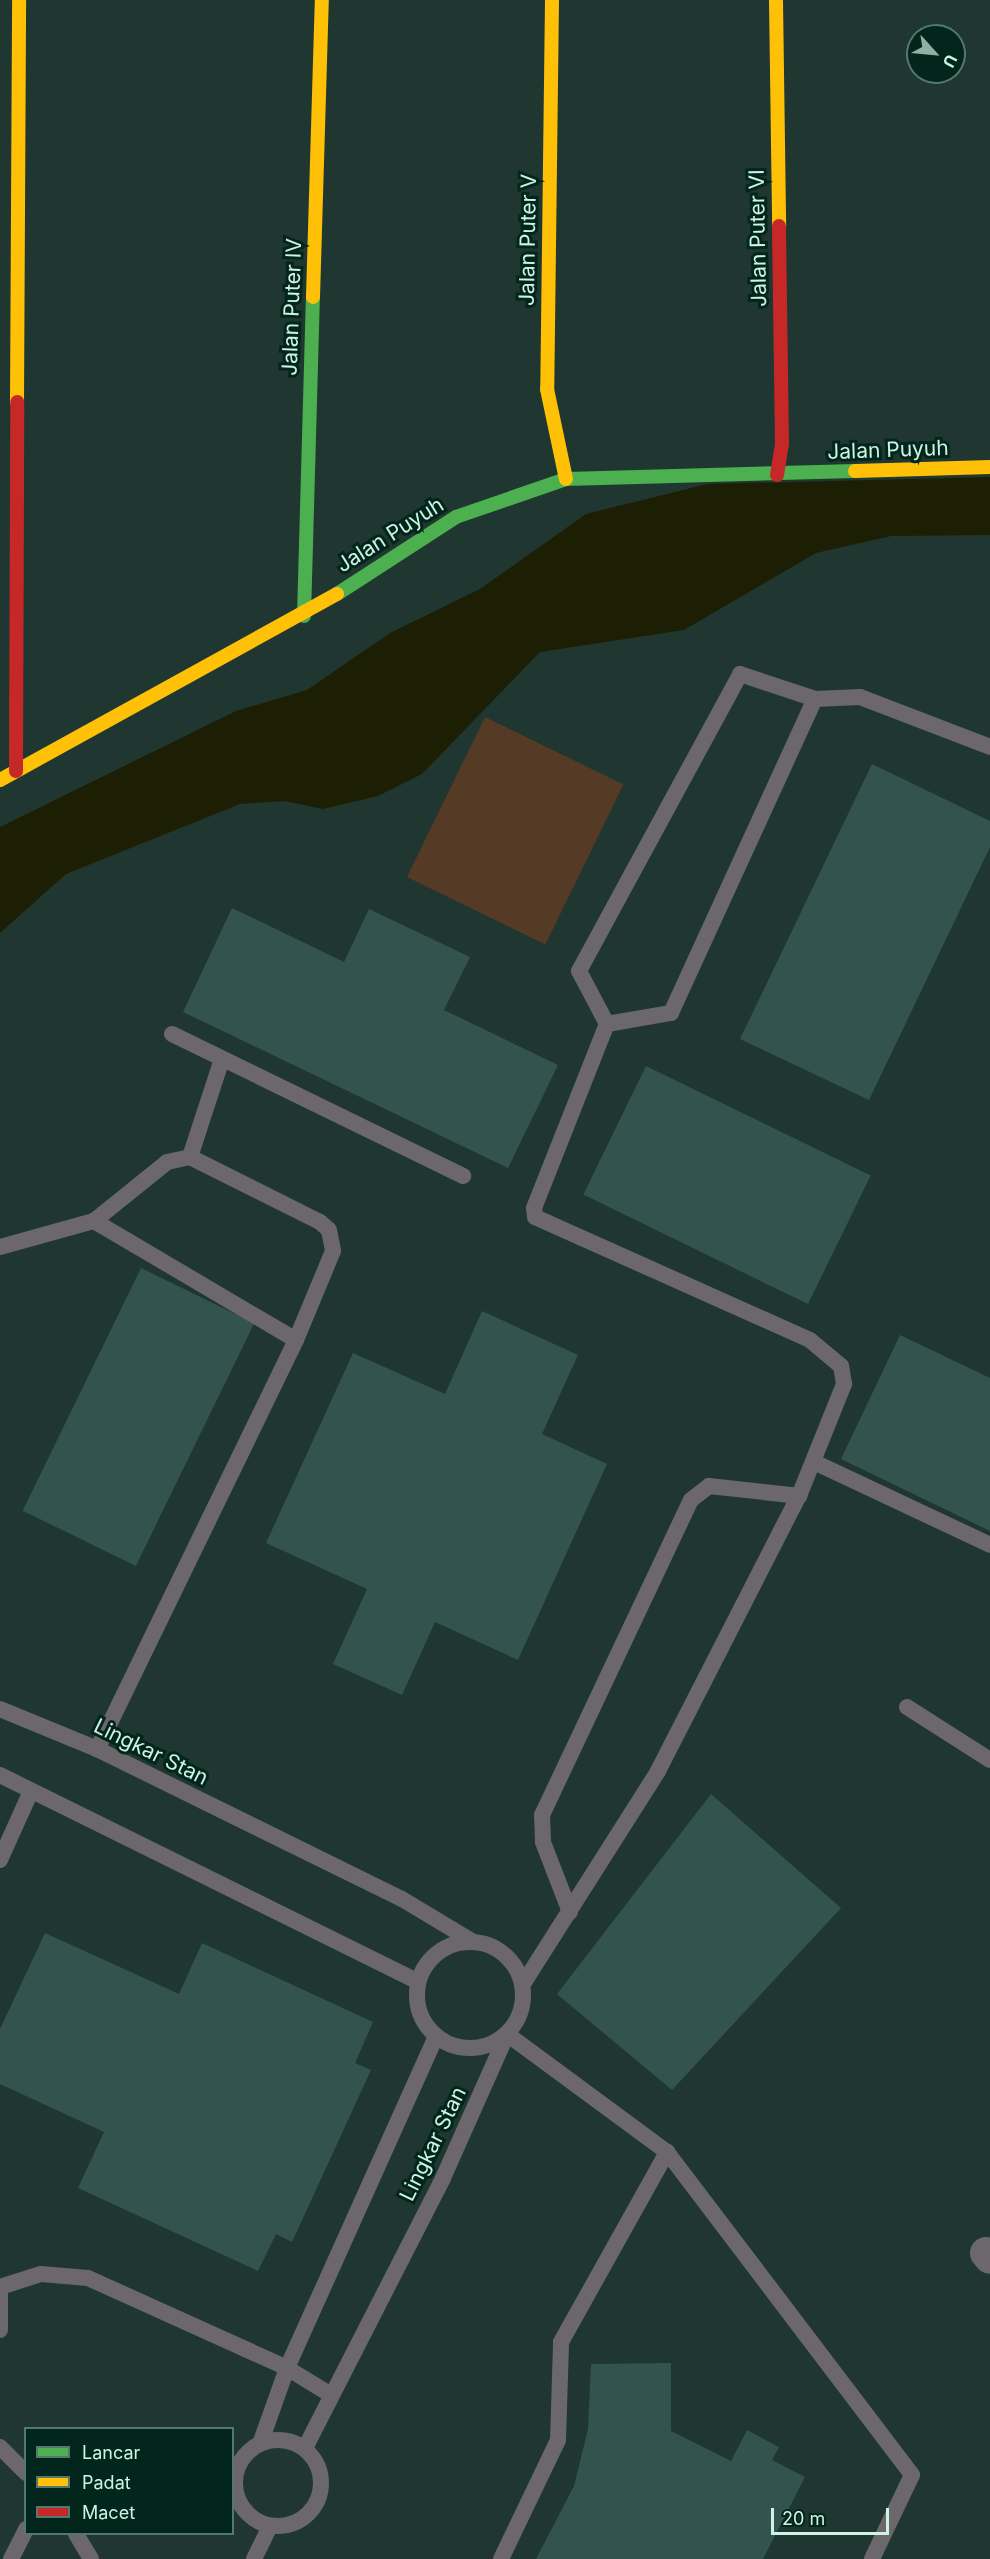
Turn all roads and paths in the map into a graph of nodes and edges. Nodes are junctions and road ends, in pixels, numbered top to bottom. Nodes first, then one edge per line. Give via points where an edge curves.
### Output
1 (19, 0) edge
2 (322, 0) edge
3 (552, 0) edge
4 (776, 0) edge
5 (990, 467) edge
6 (777, 475) junction
7 (566, 478) junction
8 (304, 616) junction
9 (815, 699) junction
10 (990, 747) edge
11 (16, 771) junction
12 (0, 780) edge
13 (607, 1024) junction
14 (172, 1034) dead end
15 (222, 1059) junction
16 (190, 1157) junction
17 (463, 1176) dead end
18 (94, 1221) junction
19 (0, 1247) edge
20 (296, 1340) junction
21 (814, 1462) junction
22 (799, 1496) junction
23 (990, 1545) edge
24 (907, 1707) dead end
25 (0, 1709) edge
26 (97, 1749) junction
27 (990, 1760) edge
28 (0, 1775) edge
29 (31, 1791) junction
30 (0, 1860) edge
31 (570, 1912) junction
32 (472, 1941) junction
33 (418, 1982) junction
34 (523, 1984) junction
35 (507, 2034) junction
36 (436, 2037) junction
37 (667, 2151) junction
38 (0, 2287) edge
39 (0, 2292) edge
40 (0, 2330) edge
41 (287, 2368) junction
42 (331, 2395) junction
43 (260, 2444) junction
44 (0, 2447) edge
45 (304, 2448) junction
46 (24, 2471) edge
47 (270, 2526) junction
48 (24, 2533) edge
49 (77, 2535) edge
50 (11, 2559) edge
51 (91, 2559) edge
52 (254, 2559) edge
53 (501, 2559) edge
54 (872, 2559) edge

1 - 11 street
2 - 8 street, Jalan Puter IV
3 - 7 street, Jalan Puter V via 547,389
4 - 6 street, Jalan Puter VI via 782,444
5 - 6 street, Jalan Puyuh
6 - 7 street, Jalan Puyuh
7 - 8 street, Jalan Puyuh via 456,517
8 - 11 street, Jalan Puyuh
9 - 10 lane via 860,697
9 - 13 lane via 671,1013
9 - 13 lane via 746,673 736,678 579,971
11 - 12 street, Jalan Puyuh
13 - 21 lane via 534,1208 535,1217 810,1340 841,1366 839,1403
14 - 15 lane
15 - 16 lane
15 - 17 lane
16 - 18 lane via 167,1162
16 - 20 lane via 329,1230 333,1251
18 - 19 lane
18 - 20 lane
20 - 26 lane
21 - 22 lane
21 - 23 lane
22 - 31 lane via 658,1771
22 - 31 lane via 709,1486 691,1500 542,1815 543,1842
24 - 27 lane
25 - 26 lane, Lingkar Stan
26 - 32 lane, Lingkar Stan via 402,1899
28 - 29 lane
29 - 30 lane
29 - 33 lane
31 - 34 lane
32 - 33 lane via 448,1945 429,1960
32 - 34 lane via 495,1947 514,1962
33 - 36 lane via 422,2022
34 - 35 lane via 521,2012
35 - 36 lane via 484,2048 459,2048
35 - 37 lane
35 - 42 lane, Lingkar Stan via 442,2178
36 - 41 lane, Lingkar Stan
37 - 53 lane via 561,2342 558,2440
37 - 54 lane via 912,2475
38 - 41 lane via 41,2274 88,2278
39 - 40 lane
41 - 42 lane
41 - 43 lane, Lingkar Stan
42 - 45 lane, Lingkar Stan
43 - 45 lane via 275,2439
43 - 47 lane via 238,2466 235,2481 244,2510
44 - 46 lane
45 - 47 lane via 320,2472 317,2500 298,2521
47 - 52 lane
48 - 50 lane
49 - 51 lane

